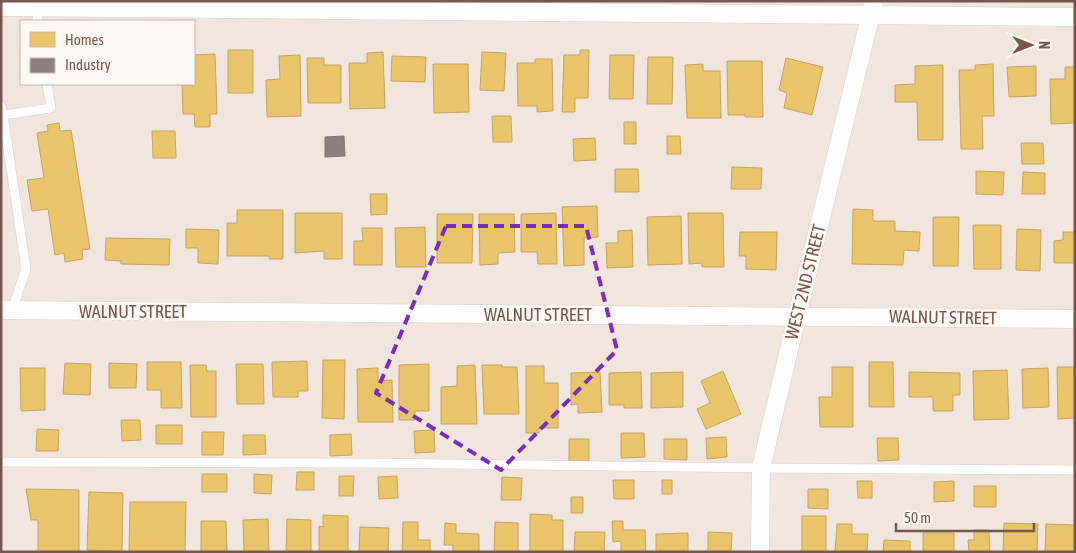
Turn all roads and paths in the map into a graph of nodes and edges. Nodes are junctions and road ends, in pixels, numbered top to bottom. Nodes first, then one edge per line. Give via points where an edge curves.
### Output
1 (1, 7) edge
2 (872, 8) edge
3 (38, 14) edge
4 (1075, 18) edge
5 (46, 85) edge
6 (2, 110) edge
7 (7, 310) edge
8 (797, 316) junction
9 (1075, 319) edge
10 (1, 462) edge
11 (761, 468) junction
12 (1075, 470) edge
13 (760, 552) edge

1 - 3 street
2 - 3 street
2 - 4 street
2 - 8 street, WEST 2ND STREET
5 - 6 lane via 51,108
6 - 7 lane via 26,270
7 - 8 street, WALNUT STREET
8 - 9 street, WALNUT STREET
8 - 11 street, WEST 2ND STREET
10 - 11 lane
11 - 12 lane
11 - 13 street, WEST 2ND STREET

